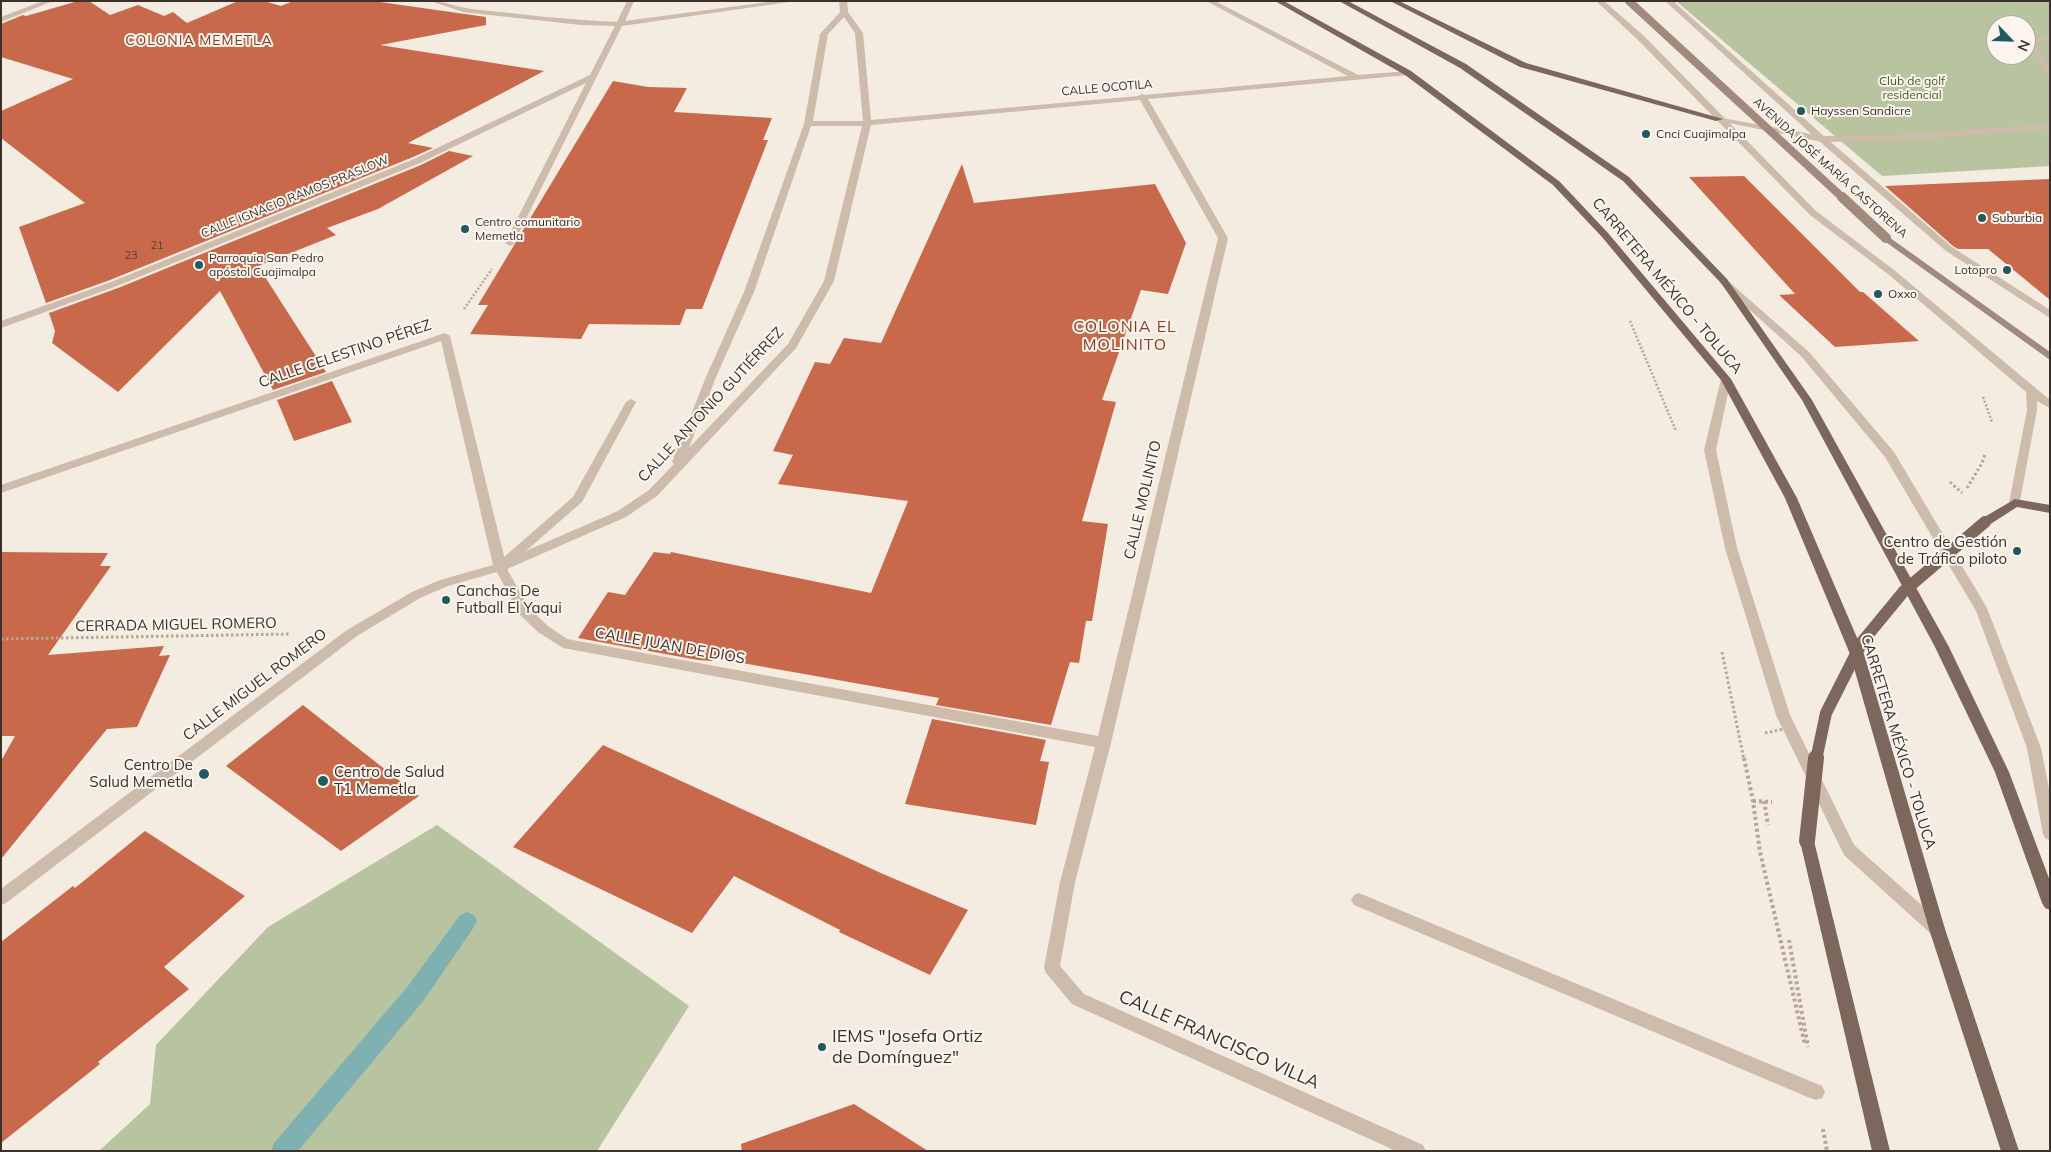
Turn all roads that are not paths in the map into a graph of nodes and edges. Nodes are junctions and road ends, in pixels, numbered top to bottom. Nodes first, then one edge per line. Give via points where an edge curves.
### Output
1 (50, 1) edge
2 (434, 1) edge
3 (631, 1) edge
4 (793, 1) edge
5 (843, 1) edge
6 (1210, 1) edge
7 (1278, 1) edge
8 (1342, 1) edge
9 (1393, 1) edge
10 (1599, 1) edge
11 (1629, 1) edge
12 (1668, 1) edge
13 (844, 12) junction
14 (1, 20) edge
15 (620, 24) junction
16 (2050, 36) edge
17 (1408, 72) junction
18 (2050, 72) edge
19 (592, 77) junction
20 (1354, 77) junction
21 (1142, 96) junction
22 (1719, 119) junction
23 (866, 123) junction
24 (808, 124) junction
25 (2050, 126) edge
26 (1822, 139) junction
27 (510, 243) road end
28 (1724, 281) junction
29 (2050, 315) edge
30 (1, 325) edge
31 (445, 336) joint
32 (2050, 357) edge
33 (1726, 379) junction
34 (2031, 391) junction
35 (631, 402) dead end
36 (2050, 404) edge
37 (675, 469) junction
38 (1, 489) edge
39 (2015, 503) junction
40 (2050, 509) edge
41 (500, 567) junction
42 (1104, 743) junction
43 (2050, 834) edge
44 (1, 898) edge
45 (1359, 900) dead end
46 (2050, 903) edge
47 (1056, 929) joint
48 (1937, 929) junction
49 (1816, 1092) road end
50 (1417, 1151) edge
51 (1881, 1151) edge
52 (2010, 1151) edge

1 - 14 street
2 - 15 street via 463,10
3 - 15 street
4 - 15 street
5 - 13 street
6 - 20 street
7 - 17 main road, CARRETERA MÉXICO - TOLUCA
8 - 28 main road via 1463,66 1626,179
9 - 22 main road via 1523,65
10 - 22 street
11 - 32 main road, AVENIDA JOSÉ MARÍA CASTORENA, bridge via 1886,238
12 - 26 street, AVENIDA JOSÉ MARÍA CASTORENA
13 - 23 street, CALLE ANTONIO GUTIÉRREZ via 859,32
13 - 24 street via 824,34
15 - 19 street
16 - 18 street via 2029,41
17 - 20 street, CALLE OCOTILA
17 - 33 main road, CARRETERA MÉXICO - TOLUCA via 1556,183 1605,235
19 - 27 street
19 - 30 street, CALLE IGNACIO RAMOS PRASLOW via 417,161 114,284
20 - 21 street, CALLE OCOTILA
21 - 23 street, CALLE OCOTILA
21 - 42 street, CALLE MOLINITO via 1223,238
22 - 26 street
22 - 34 street via 1814,213 1891,272
23 - 24 street, CALLE OCOTILA
23 - 37 street, CALLE ANTONIO GUTIÉRREZ via 829,281 792,346
24 - 37 street via 749,292
25 - 26 street via 1894,138
26 - 29 street, AVENIDA JOSÉ MARÍA CASTORENA via 1949,249
28 - 43 street via 1805,354 1890,455 1982,610 2034,748
28 - 46 main road via 1807,400 1942,647 2002,772
31 - 38 street, CALLE CELESTINO PÉREZ
31 - 41 street, CALLE JUAN DE DIOS
33 - 48 main road, CARRETERA MÉXICO - TOLUCA via 1791,498 1857,654
33 - 48 street via 1710,450 1731,548 1783,714 1849,850
34 - 36 street
34 - 39 street via 2032,410
35 - 41 street via 578,499
37 - 41 street, CALLE ANTONIO GUTIÉRREZ via 653,493 622,514
39 - 40 main road
39 - 51 main road, bridge via 1985,522 1904,590 1862,642 1826,713 1818,745 1807,842
41 - 42 street, CALLE JUAN DE DIOS via 524,611 543,630 563,643
41 - 44 street, CALLE MIGUEL ROMERO via 444,583 416,595 352,632
42 - 47 street, CALLE MOLINITO
45 - 49 street
47 - 50 street, CALLE FRANCISCO VILLA via 1052,968 1078,999
48 - 52 main road, CARRETERA MÉXICO - TOLUCA

